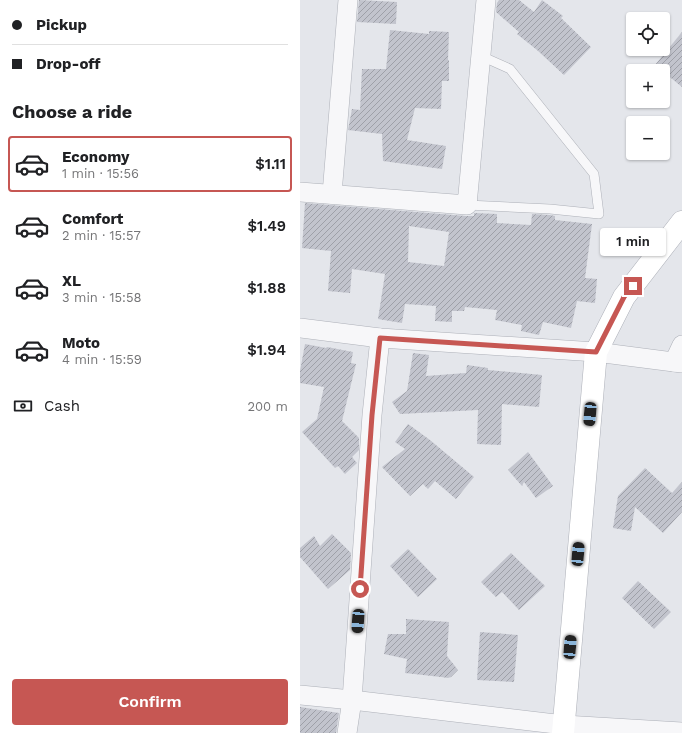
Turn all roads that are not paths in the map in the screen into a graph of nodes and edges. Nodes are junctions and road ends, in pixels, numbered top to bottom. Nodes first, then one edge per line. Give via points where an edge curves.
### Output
1 (348, 0) edge
2 (486, 0) edge
3 (481, 56) junction
4 (300, 192) edge
5 (332, 194) junction
6 (467, 205) junction
7 (682, 222) edge
8 (300, 328) edge
9 (380, 338) junction
10 (682, 345) edge
11 (596, 352) junction
12 (678, 362) edge
13 (300, 695) edge
14 (352, 700) junction
15 (564, 729) edge
16 (682, 732) edge
17 (347, 733) edge

1 - 5 street
2 - 3 street
3 - 6 street
3 - 6 lane via 510,69 594,174 599,214
4 - 5 street
5 - 6 street
7 - 11 street via 624,297
8 - 9 street
9 - 11 street
9 - 14 street via 372,415
10 - 12 street
11 - 12 street
11 - 15 street
13 - 14 street
14 - 15 street
14 - 17 street
15 - 16 street

